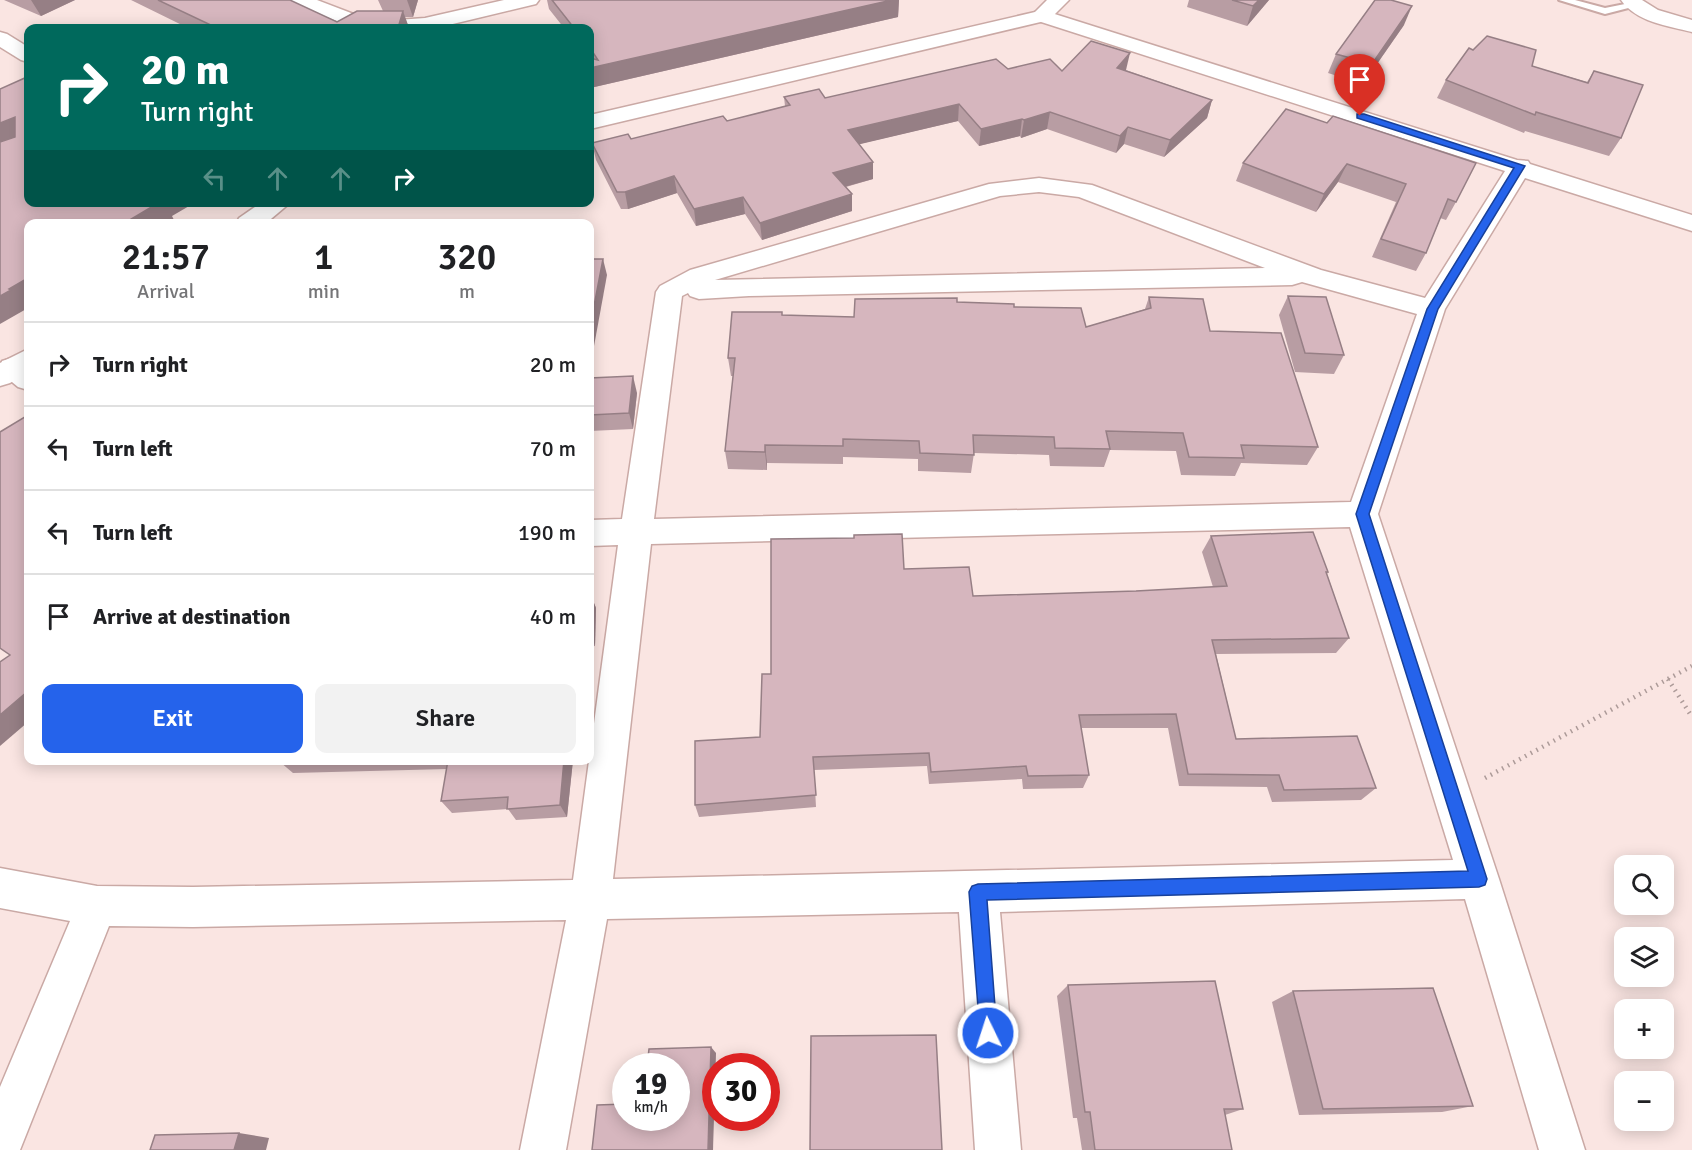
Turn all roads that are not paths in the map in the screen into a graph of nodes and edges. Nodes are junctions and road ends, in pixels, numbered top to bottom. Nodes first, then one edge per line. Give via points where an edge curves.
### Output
1 (300, 0) edge
2 (529, 0) edge
3 (1059, 0) edge
4 (1564, 0) edge
5 (1633, 3) edge
6 (1042, 16) junction
7 (364, 24) edge
8 (424, 24) edge
9 (1692, 26) edge
10 (0, 38) edge
11 (24, 53) edge
12 (594, 121) edge
13 (1520, 166) junction
14 (272, 207) edge
15 (255, 219) edge
16 (1692, 223) edge
17 (1312, 276) junction
18 (669, 292) junction
19 (1432, 309) junction
20 (1362, 514) junction
21 (594, 533) edge
22 (636, 534) junction
23 (1479, 879) junction
24 (0, 888) edge
25 (978, 892) junction
26 (591, 898) junction
27 (97, 906) junction
28 (0, 1142) edge
29 (543, 1150) edge
30 (998, 1150) edge
31 (1563, 1150) edge

1 - 7 street
2 - 8 street
3 - 6 street
4 - 5 lane via 1605,11
5 - 9 street via 1665,19
6 - 12 street
6 - 13 street
10 - 11 street
13 - 16 street
13 - 19 street
14 - 15 street
17 - 18 street via 749,287
17 - 18 street via 1083,190 1039,186 998,189 699,276
17 - 19 street
18 - 22 street
19 - 20 street
20 - 22 street
20 - 23 street
21 - 22 street
22 - 26 street
23 - 25 street
23 - 31 street
24 - 27 street
25 - 26 street
25 - 30 street
26 - 27 street
26 - 29 street
27 - 28 street

